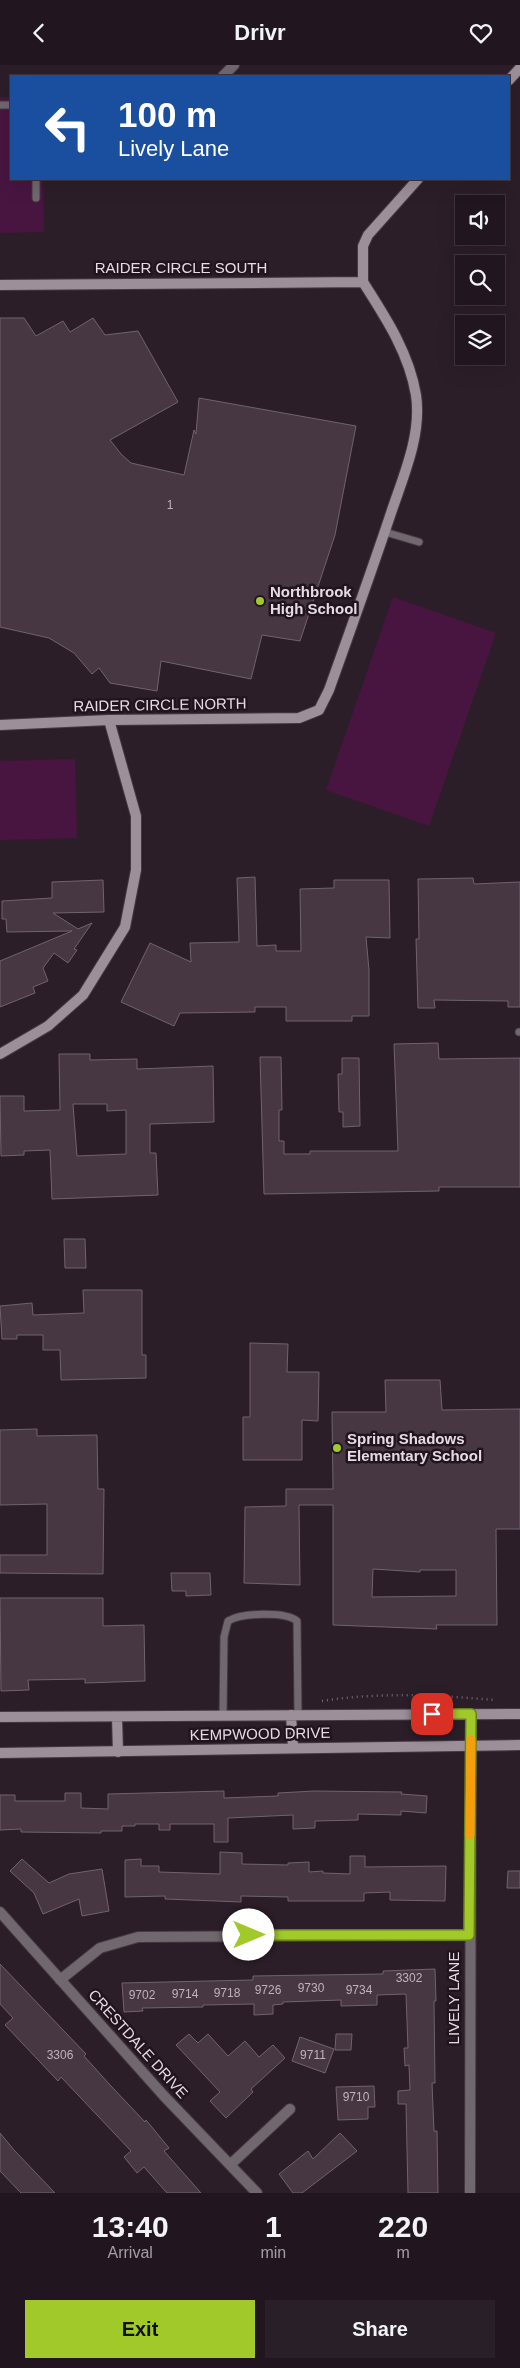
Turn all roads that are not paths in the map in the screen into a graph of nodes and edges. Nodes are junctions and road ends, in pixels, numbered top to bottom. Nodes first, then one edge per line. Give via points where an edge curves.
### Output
1 (234, 65) edge
2 (520, 68) edge
3 (224, 75) edge
4 (510, 79) edge
5 (36, 180) edge
6 (417, 180) edge
7 (36, 199) dead end
8 (363, 283) junction
9 (0, 285) edge
10 (385, 532) junction
11 (419, 542) dead end
12 (109, 720) junction
13 (0, 725) edge
14 (0, 1054) edge
15 (471, 1714) junction
16 (520, 1714) edge
17 (295, 1715) junction
18 (224, 1716) junction
19 (0, 1717) edge
20 (117, 1717) junction
21 (471, 1745) junction
22 (520, 1745) edge
23 (293, 1748) junction
24 (118, 1752) junction
25 (0, 1753) edge
26 (0, 1912) edge
27 (469, 1935) junction
28 (60, 1979) junction
29 (290, 2109) dead end
30 (231, 2164) junction
31 (257, 2193) edge
32 (470, 2193) edge

1 - 3 street
2 - 4 street
5 - 7 lane
6 - 8 street via 368,235 363,246
8 - 9 street, RAIDER CIRCLE SOUTH
8 - 10 street via 399,341 411,369 416,395 417,418 410,455
10 - 11 lane
10 - 12 street, RAIDER CIRCLE NORTH via 329,690 318,710 299,718
12 - 13 street, RAIDER CIRCLE NORTH
12 - 14 street via 136,816 136,870 125,927 83,995 48,1025
15 - 16 street, KEMPWOOD DRIVE
15 - 17 street, KEMPWOOD DRIVE
15 - 21 street, LIVELY LANE
17 - 18 street, KEMPWOOD DRIVE
17 - 18 lane via 297,1621 284,1615 236,1616 228,1621 224,1637
17 - 23 street
18 - 20 street, KEMPWOOD DRIVE
19 - 20 street, KEMPWOOD DRIVE
20 - 24 street
21 - 22 street, KEMPWOOD DRIVE
21 - 23 street, KEMPWOOD DRIVE
21 - 27 street, LIVELY LANE
23 - 24 street, KEMPWOOD DRIVE
24 - 25 street, KEMPWOOD DRIVE
26 - 28 street, CRESTDALE DRIVE
27 - 28 street via 138,1937 100,1948
27 - 32 street, LIVELY LANE
28 - 30 street, CRESTDALE DRIVE via 164,2096
29 - 30 street
30 - 31 street, CRESTDALE DRIVE

